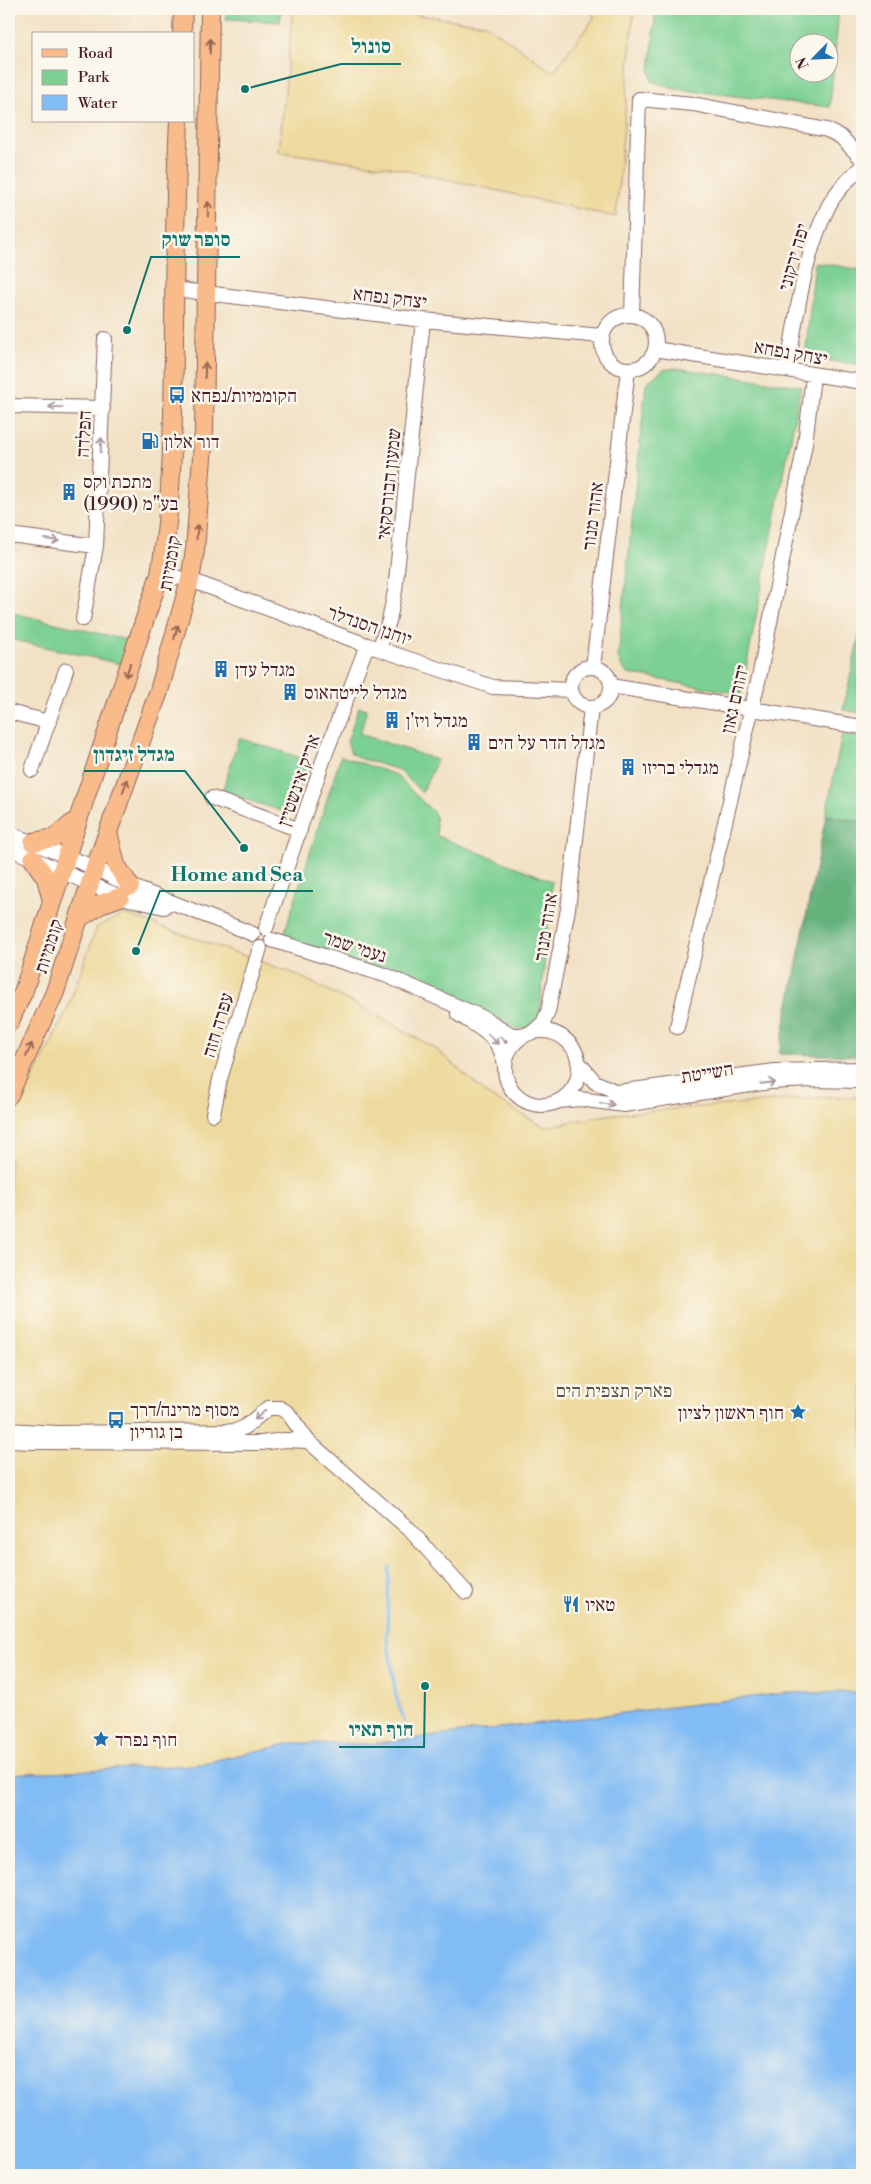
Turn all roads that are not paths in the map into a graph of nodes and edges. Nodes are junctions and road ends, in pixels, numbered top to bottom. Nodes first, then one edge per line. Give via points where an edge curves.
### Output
1 (183, 9) edge
2 (210, 9) edge
3 (182, 32) edge
4 (179, 122) edge
5 (862, 159) edge
6 (862, 166) edge
7 (174, 289) junction
8 (207, 292) junction
9 (632, 315) junction
10 (423, 320) junction
11 (602, 336) junction
12 (105, 339) dead end
13 (655, 349) junction
14 (628, 369) junction
15 (787, 370) junction
16 (813, 376) junction
17 (862, 382) edge
18 (9, 406) edge
19 (103, 408) junction
20 (9, 535) edge
21 (96, 546) junction
22 (160, 574) junction
23 (190, 580) junction
24 (83, 619) dead end
25 (373, 647) junction
26 (593, 667) junction
27 (66, 670) dead end
28 (611, 686) junction
29 (571, 690) junction
30 (591, 708) junction
31 (752, 708) junction
32 (9, 712) edge
33 (49, 722) junction
34 (862, 727) edge
35 (32, 770) dead end
36 (212, 798) dead end
37 (78, 819) junction
38 (300, 830) junction
39 (9, 832) edge
40 (108, 832) junction
41 (9, 848) edge
42 (33, 851) junction
43 (64, 864) junction
44 (95, 868) junction
45 (90, 885) junction
46 (125, 891) junction
47 (52, 902) junction
48 (79, 918) junction
49 (252, 934) junction
50 (269, 934) junction
51 (260, 948) junction
52 (424, 991) junction
53 (551, 1003) junction
54 (9, 1023) edge
55 (677, 1027) dead end
56 (529, 1034) junction
57 (564, 1039) junction
58 (578, 1062) junction
59 (505, 1067) junction
60 (862, 1069) edge
61 (862, 1081) edge
62 (9, 1095) edge
63 (559, 1101) junction
64 (212, 1114) dead end
65 (289, 1414) junction
66 (9, 1430) edge
67 (9, 1440) edge
68 (273, 1441) junction
69 (308, 1441) junction
70 (466, 1592) dead end

1 - 3 main road
8 -> 2 main road, קוממיות
4 - 7 main road, קוממיות
5 - 9 street via 841,137 827,130 694,104 639,98
6 - 15 street, יפה ירקוני via 844,183 829,206 812,245
7 - 8 street, יצחק נפחא
7 - 22 main road, קוממיות via 171,452
8 - 10 street, יצחק נפחא
23 -> 8 main road, קוממיות via 204,431
9 - 11 street via 614,319
9 - 13 street via 648,322 654,330
10 - 11 street, יצחק נפחא
10 - 25 street, שמעון הבורסקאי via 395,591 388,621
11 - 14 street via 605,355 619,367
12 - 19 street, הפלדה
13 - 14 street via 644,365
13 - 15 street, יצחק נפחא
14 - 26 street, אהוד מנור
15 - 16 street, יצחק נפחא
16 - 17 street, יצחק נפחא
16 - 31 street, יהורם גאון via 805,444
19 -> 18 street
21 -> 19 street, הפלדה
20 -> 21 street
21 - 24 street, הפלדה
22 - 23 street, יוחנן הסנדלר
22 -> 37 main road, קוממיות
23 - 25 street, יוחנן הסנדלר
40 -> 23 main road, קוממיות via 159,692
25 - 29 street, יוחנן הסנדלר via 493,686
25 - 38 street, אריק אינשטיין via 325,755
26 - 28 street via 605,673
26 - 29 street via 575,676
27 - 33 street
28 - 30 street via 607,700
28 - 31 street
29 - 30 street via 578,703
30 - 53 street, אהוד מנור via 568,909
31 - 34 street
31 - 55 street, יהורם גאון
32 - 33 street
33 - 35 street
36 - 38 street
37 - 42 main road
37 - 43 main road, קוממיות
38 - 50 street, אריק אינשטיין
39 - 42 street
40 - 44 main road, קוממיות
40 - 46 main road
41 - 42 street
42 - 43 street
42 - 47 main road via 46,878
43 - 44 street
43 - 45 street
43 - 47 main road, קוממיות
44 - 45 main road, קוממיות
44 - 46 street
45 - 46 street
45 - 48 main road, קוממיות
46 - 48 main road
46 - 49 street
47 - 54 main road, קוממיות via 24,990
62 -> 48 main road, קוממיות via 55,992
49 - 50 street via 259,927
49 - 51 street via 252,941
50 - 51 street via 268,946
50 - 52 street, נעמי שמר
51 - 64 street, עפרה חזה
52 - 56 street, נעמי שמר via 484,1018 512,1035
52 -> 59 street, נעמי שמר via 494,1038 502,1050
53 - 56 street, אהוד מנור via 543,1023
53 - 57 street, אהוד מנור via 556,1025
56 - 57 street via 544,1031
56 - 59 street via 511,1048
57 - 58 street via 572,1046
58 - 60 street, השייטת via 595,1082 617,1092 775,1071
58 - 63 street via 574,1086
59 - 63 street via 507,1078 519,1097 540,1105
63 -> 61 street, השייטת via 579,1099 624,1105 770,1082
65 -> 66 street via 280,1408 268,1408 245,1427 226,1431 57,1433
65 - 68 street via 286,1433
65 - 69 street
67 - 68 street via 101,1443
68 - 69 street
69 - 70 street via 409,1529

